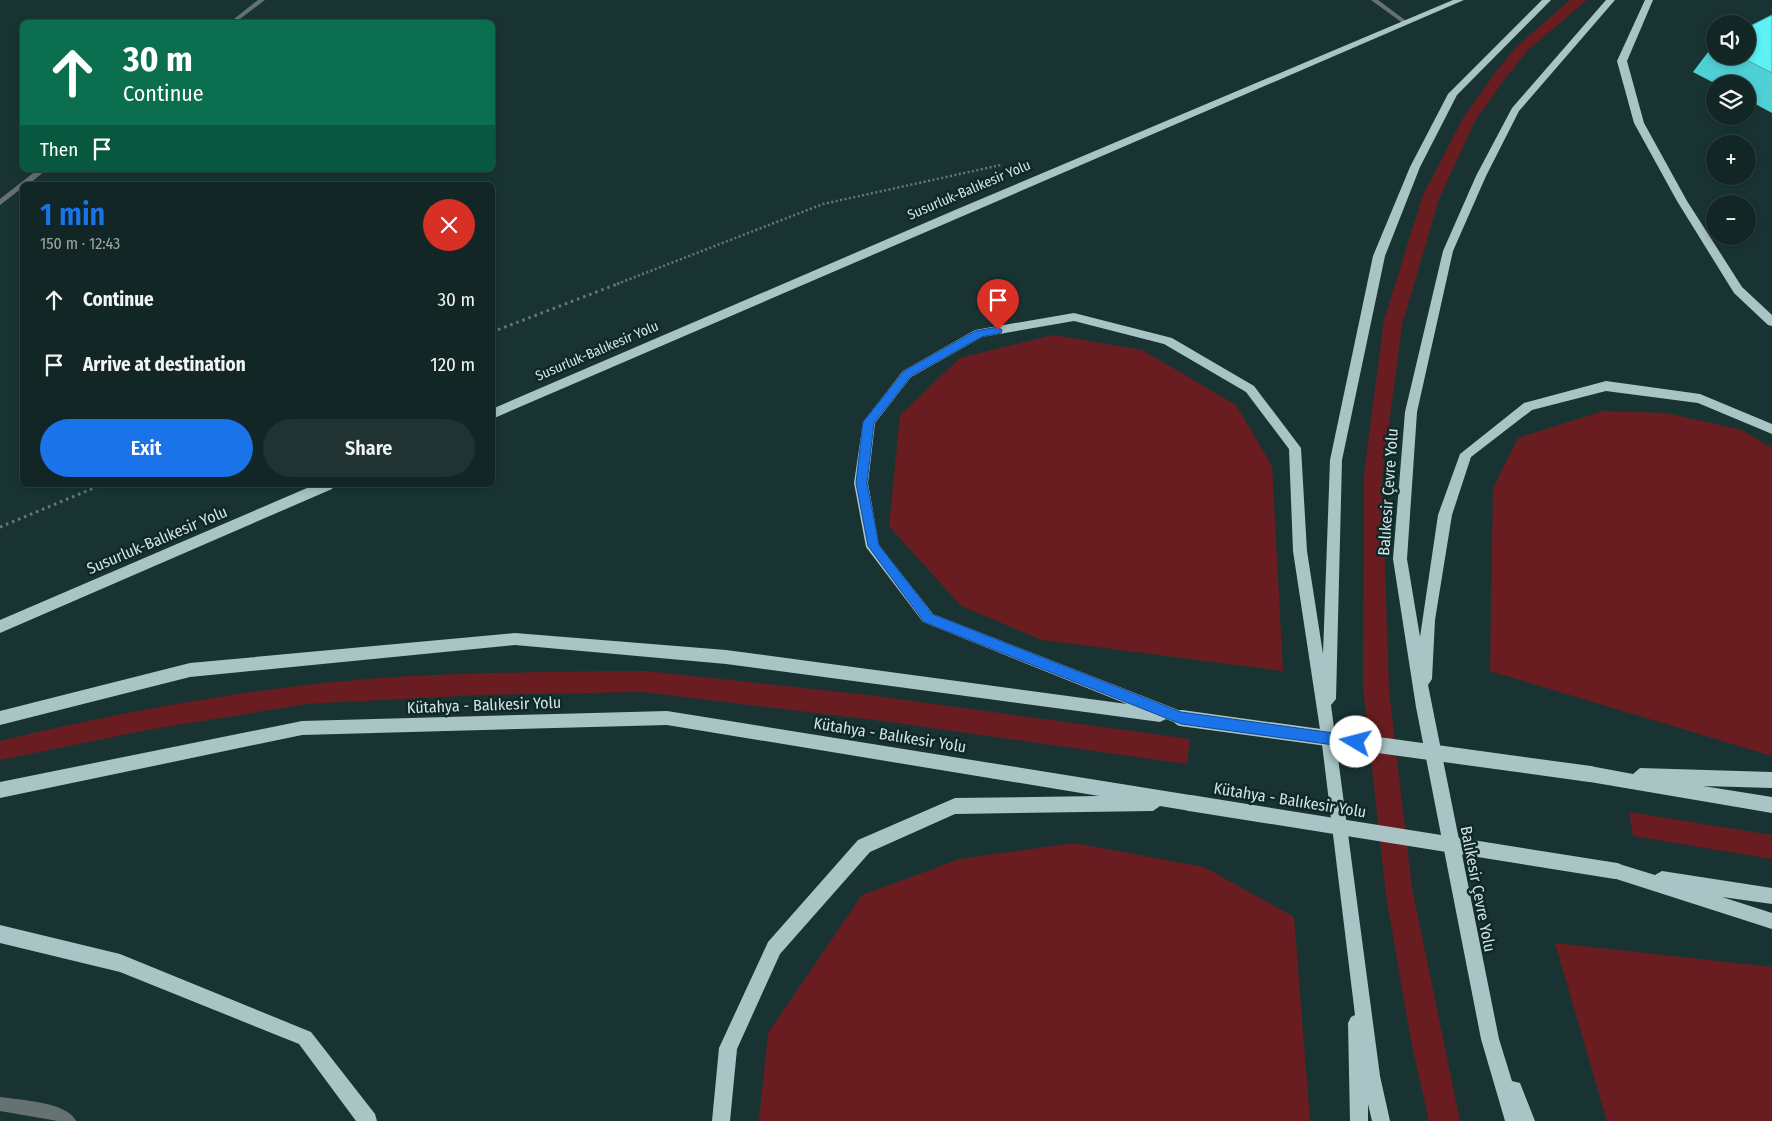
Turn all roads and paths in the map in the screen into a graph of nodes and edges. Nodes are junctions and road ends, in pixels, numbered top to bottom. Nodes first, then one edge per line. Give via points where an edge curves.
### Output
1 (262, 0) edge
2 (1374, 0) edge
3 (1460, 0) edge
4 (1547, 0) edge
5 (1611, 0) edge
6 (1649, 0) edge
7 (236, 20) edge
8 (1406, 23) junction
9 (1005, 164) dead end
10 (39, 172) edge
11 (27, 182) edge
12 (20, 187) edge
13 (0, 203) edge
14 (1772, 322) edge
15 (495, 331) edge
16 (495, 413) edge
17 (1772, 429) edge
18 (96, 487) edge
19 (322, 487) edge
20 (0, 527) edge
21 (0, 627) edge
22 (1424, 707) junction
23 (0, 718) edge
24 (1181, 718) junction
25 (1328, 734) junction
26 (1590, 774) junction
27 (1772, 780) edge
28 (0, 790) edge
29 (1190, 803) junction
30 (1772, 805) edge
31 (1616, 871) junction
32 (1772, 896) edge
33 (1772, 921) edge
34 (0, 934) edge
35 (1354, 945) junction
36 (1490, 1039) junction
37 (0, 1104) edge
38 (69, 1121) edge
39 (368, 1121) edge
40 (721, 1121) edge
41 (1359, 1121) edge
42 (1381, 1121) edge
43 (1514, 1121) edge
44 (1526, 1121) edge

1 - 7 street
2 - 8 street
3 - 8 highway, Susurluk-Balıkesir Yolu
4 - 25 highway via 1453,94 1415,167 1379,256 1336,460
5 - 22 highway, Balıkesir Çevre Yolu via 1515,110 1480,176 1448,251 1411,412 1400,559
6 - 14 highway via 1622,61 1639,122 1682,200 1738,290
8 - 16 highway, Susurluk-Balıkesir Yolu
9 - 15 path via 823,204
10 - 11 street
12 - 13 street
17 - 22 highway via 1700,399 1606,386 1528,406 1466,454 1445,515 1428,620
18 - 20 path
19 - 21 highway, Susurluk-Balıkesir Yolu
22 - 36 highway, Balıkesir Çevre Yolu
23 - 24 highway via 190,670 515,639 726,657
24 - 25 highway via 928,618 873,546 862,483 869,422 908,374 979,334 1074,318 1168,341 1250,389 1295,448 1300,551
24 - 26 highway, bridge
25 - 35 highway
26 - 27 highway
26 - 30 highway
28 - 29 highway, Kütahya - Balıkesir Yolu via 302,728 667,718
29 - 31 highway, Kütahya - Balıkesir Yolu, bridge
29 - 40 highway via 955,806 864,846 774,948 728,1048
31 - 32 highway, Kütahya - Balıkesir Yolu
31 - 33 highway
34 - 39 highway via 120,963 305,1038
35 - 41 highway
35 - 42 highway via 1371,1076
36 - 43 highway, Balıkesir Çevre Yolu
36 - 44 highway
37 - 38 street via 60,1114

